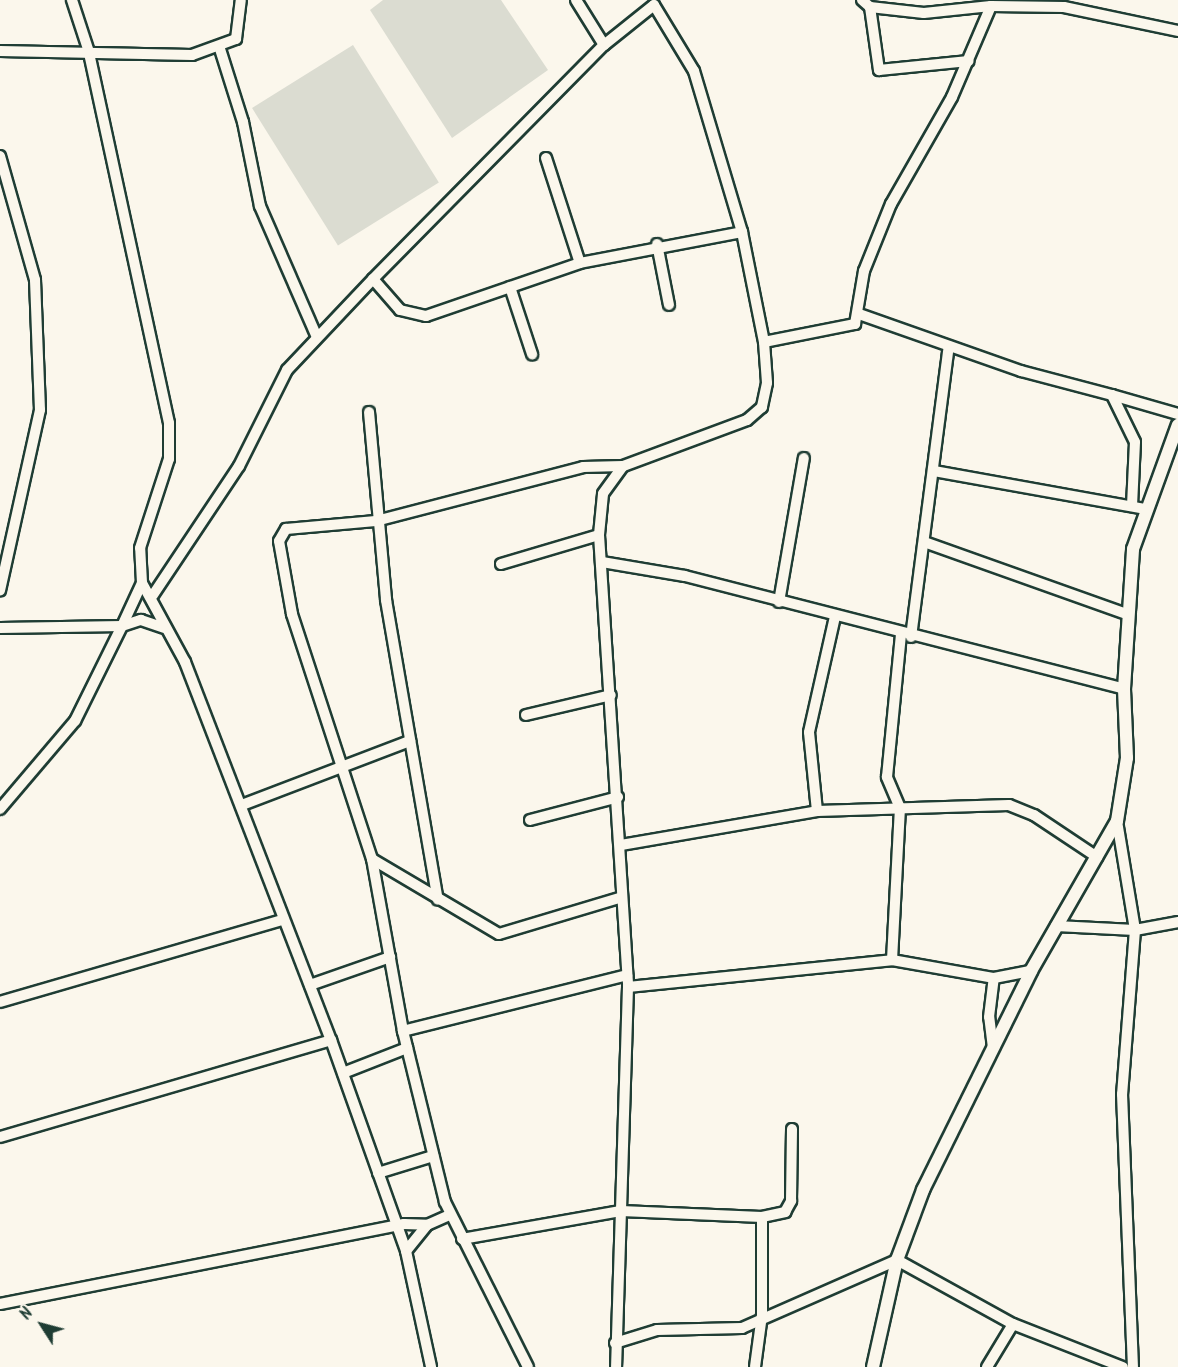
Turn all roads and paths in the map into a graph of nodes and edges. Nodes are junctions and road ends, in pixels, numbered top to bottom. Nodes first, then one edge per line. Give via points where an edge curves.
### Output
1 (72, 0) edge
2 (241, 0) edge
3 (576, 0) edge
4 (658, 3) edge
5 (866, 3) edge
6 (991, 6) junction
7 (1178, 31) edge
8 (604, 45) junction
9 (220, 49) junction
10 (0, 51) edge
11 (89, 52) junction
12 (969, 61) junction
13 (0, 156) edge
14 (546, 158) dead end
15 (742, 232) junction
16 (657, 244) junction
17 (580, 263) junction
18 (373, 279) junction
19 (510, 287) junction
20 (669, 305) dead end
21 (859, 314) junction
22 (316, 335) junction
23 (764, 342) junction
24 (948, 346) junction
25 (532, 354) dead end
26 (1112, 395) junction
27 (369, 412) dead end
28 (1178, 414) edge
29 (1178, 425) edge
30 (804, 458) dead end
31 (623, 466) junction
32 (934, 471) junction
33 (1138, 507) junction
34 (376, 521) junction
35 (599, 535) junction
36 (927, 543) junction
37 (602, 562) junction
38 (501, 564) dead end
39 (142, 583) junction
40 (0, 591) edge
41 (153, 595) junction
42 (779, 602) junction
43 (1129, 615) junction
44 (835, 617) junction
45 (122, 626) junction
46 (0, 628) edge
47 (164, 628) junction
48 (906, 636) junction
49 (1124, 688) junction
50 (611, 695) junction
51 (526, 716) dead end
52 (410, 741) junction
53 (343, 765) junction
54 (618, 797) junction
55 (242, 806) junction
56 (900, 808) junction
57 (0, 809) edge
58 (817, 811) junction
59 (530, 820) dead end
60 (1117, 821) junction
61 (621, 845) junction
62 (1096, 857) junction
63 (372, 859) junction
64 (622, 897) junction
65 (438, 900) junction
66 (283, 920) junction
67 (1178, 922) edge
68 (1056, 926) junction
69 (1135, 930) junction
70 (390, 957) junction
71 (892, 960) junction
72 (1031, 971) junction
73 (994, 978) junction
74 (627, 981) junction
75 (310, 985) junction
76 (0, 1002) edge
77 (403, 1031) junction
78 (331, 1040) junction
79 (407, 1048) junction
80 (993, 1048) junction
81 (343, 1073) junction
82 (792, 1129) dead end
83 (0, 1137) edge
84 (433, 1156) junction
85 (378, 1173) junction
86 (621, 1211) junction
87 (449, 1215) junction
88 (762, 1217) junction
89 (397, 1225) junction
90 (427, 1225) junction
91 (462, 1239) junction
92 (405, 1251) junction
93 (897, 1260) junction
94 (0, 1304) edge
95 (762, 1315) junction
96 (1012, 1324) junction
97 (615, 1343) junction
98 (431, 1367) edge
99 (528, 1367) edge
100 (616, 1367) edge
101 (755, 1367) edge
102 (873, 1367) edge
103 (987, 1367) edge
104 (1123, 1367) edge
105 (1133, 1367) edge

1 - 11 street
2 - 9 street via 236,39
3 - 8 street
4 - 8 street
4 - 15 street via 694,71
5 - 6 street via 924,13
5 - 12 street via 879,70
6 - 7 street via 1064,8
6 - 12 street
8 - 18 street
9 - 11 street via 138,57
9 - 22 street via 243,122 260,206
10 - 11 street
11 - 39 street via 169,423 169,459 140,548
12 - 21 street via 891,204 864,271
13 - 40 street via 35,280 40,410
14 - 17 street
15 - 16 street
15 - 23 street
16 - 17 street
16 - 20 street
17 - 19 street
18 - 19 street via 400,310 426,316
18 - 22 street
19 - 25 street
21 - 23 street via 851,328
21 - 24 street
22 - 41 street via 287,370 230,481
23 - 31 street via 766,395 756,413
24 - 26 street
24 - 32 street
26 - 28 street
26 - 33 street via 1135,442
27 - 34 street
29 - 33 street
30 - 42 street
31 - 34 street via 583,467
31 - 35 street via 603,494
32 - 33 street
32 - 36 street
33 - 43 street
34 - 52 street
34 - 53 street via 286,529 279,541 292,614
35 - 37 street
35 - 38 street
36 - 43 street
36 - 48 street
37 - 42 street via 685,576
37 - 50 street
39 - 41 street
39 - 45 street
41 - 47 street
42 - 44 street
43 - 49 street
44 - 48 street
44 - 58 street via 809,732
45 - 46 street
45 - 47 street via 141,620
45 - 57 street via 75,721
47 - 55 street via 185,662
48 - 49 street
48 - 56 street via 887,777
49 - 60 street via 1127,758
50 - 51 street
50 - 54 street
52 - 53 street
52 - 65 street
53 - 55 street
53 - 63 street
54 - 59 street
54 - 61 street
55 - 66 street
56 - 58 street
56 - 62 street via 1013,806
56 - 71 street
58 - 61 street
60 - 62 street
60 - 69 street
61 - 64 street
62 - 68 street
63 - 65 street
63 - 70 street
64 - 65 street via 506,935
64 - 74 street
66 - 75 street
66 - 76 street
67 - 69 street
68 - 69 street
68 - 72 street
69 - 105 street via 1122,1094
70 - 75 street
70 - 77 street
71 - 73 street
71 - 74 street
72 - 73 street
72 - 80 street
73 - 80 street via 989,1017
74 - 77 street
74 - 86 street
75 - 78 street
77 - 79 street
78 - 81 street
78 - 83 street
79 - 81 street
79 - 84 street
80 - 93 street via 923,1190
81 - 85 street
82 - 88 street via 791,1201 785,1212
84 - 85 street
84 - 87 street
85 - 89 street
86 - 88 street
86 - 91 street
86 - 97 street
87 - 90 street
87 - 91 street
88 - 95 street
89 - 90 street
89 - 92 street
89 - 94 street
90 - 92 street
91 - 99 street
92 - 98 street
93 - 95 street
93 - 96 street
93 - 102 street
95 - 97 street via 735,1330 657,1330
95 - 101 street
96 - 103 street
96 - 104 street
97 - 100 street

